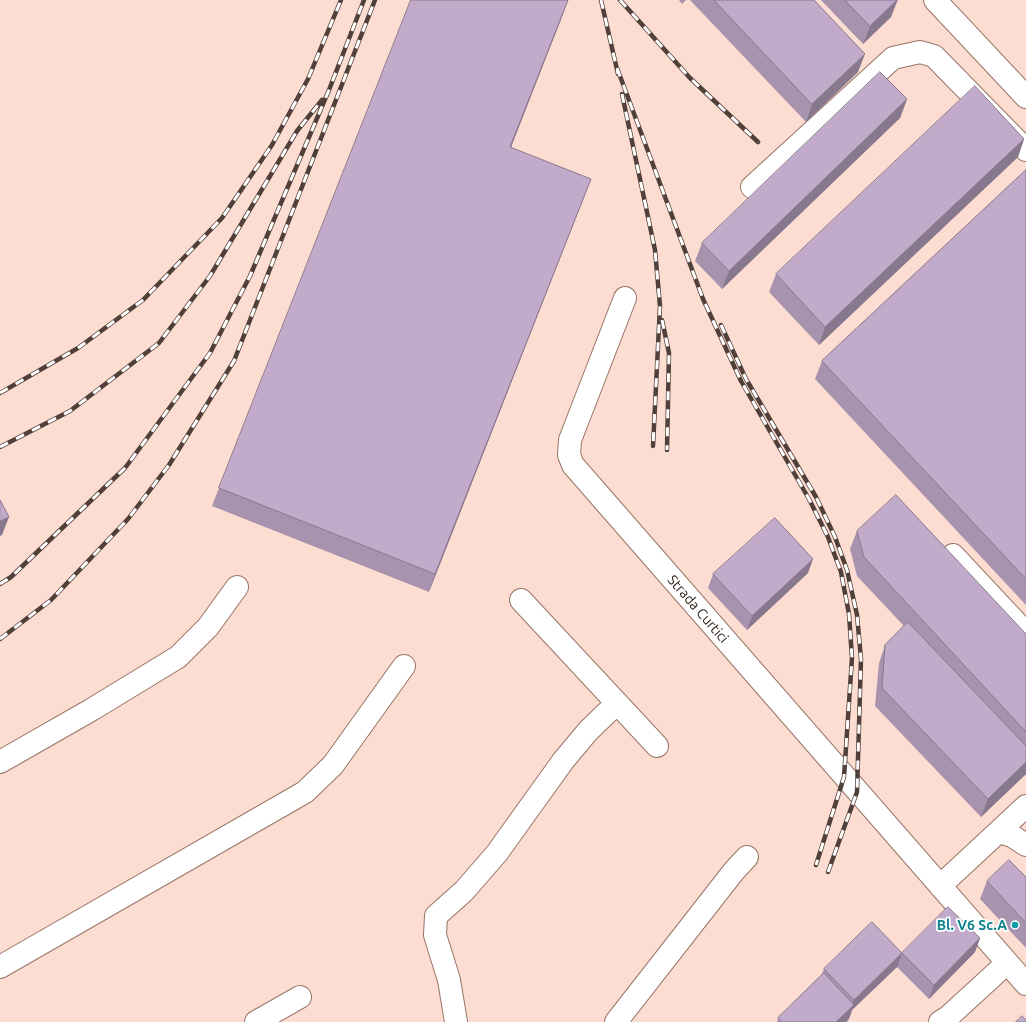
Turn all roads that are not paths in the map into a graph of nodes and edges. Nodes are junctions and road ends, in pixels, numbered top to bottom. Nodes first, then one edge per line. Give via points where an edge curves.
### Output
1 (935, 0) edge
2 (1026, 97) edge
3 (1026, 150) edge
4 (752, 187) dead end
5 (625, 298) dead end
6 (953, 555) edge
7 (236, 588) dead end
8 (521, 600) dead end
9 (1026, 633) edge
10 (404, 666) dead end
11 (617, 703) junction
12 (657, 746) dead end
13 (0, 762) edge
14 (1026, 806) edge
15 (999, 832) junction
16 (1026, 845) edge
17 (747, 857) dead end
18 (940, 886) junction
19 (1007, 963) junction
20 (0, 967) edge
21 (1026, 984) edge
22 (300, 997) dead end
23 (947, 1020) edge
24 (256, 1022) edge
25 (456, 1022) edge
26 (616, 1022) edge

1 - 2 street
3 - 4 street via 934,56 920,52 893,58
5 - 18 street, Strada Curtici via 570,440 569,456 573,466
6 - 9 street
7 - 13 street via 208,628 178,657
8 - 11 street
10 - 20 street via 333,766 305,792
11 - 12 street
11 - 25 street via 588,731 563,761 497,853 464,891 436,916 435,935 449,980
14 - 15 street
15 - 16 street via 1012,836
15 - 18 street
17 - 26 street
18 - 19 street, Strada Curtici
19 - 21 street, Strada Curtici
19 - 23 street
22 - 24 street

